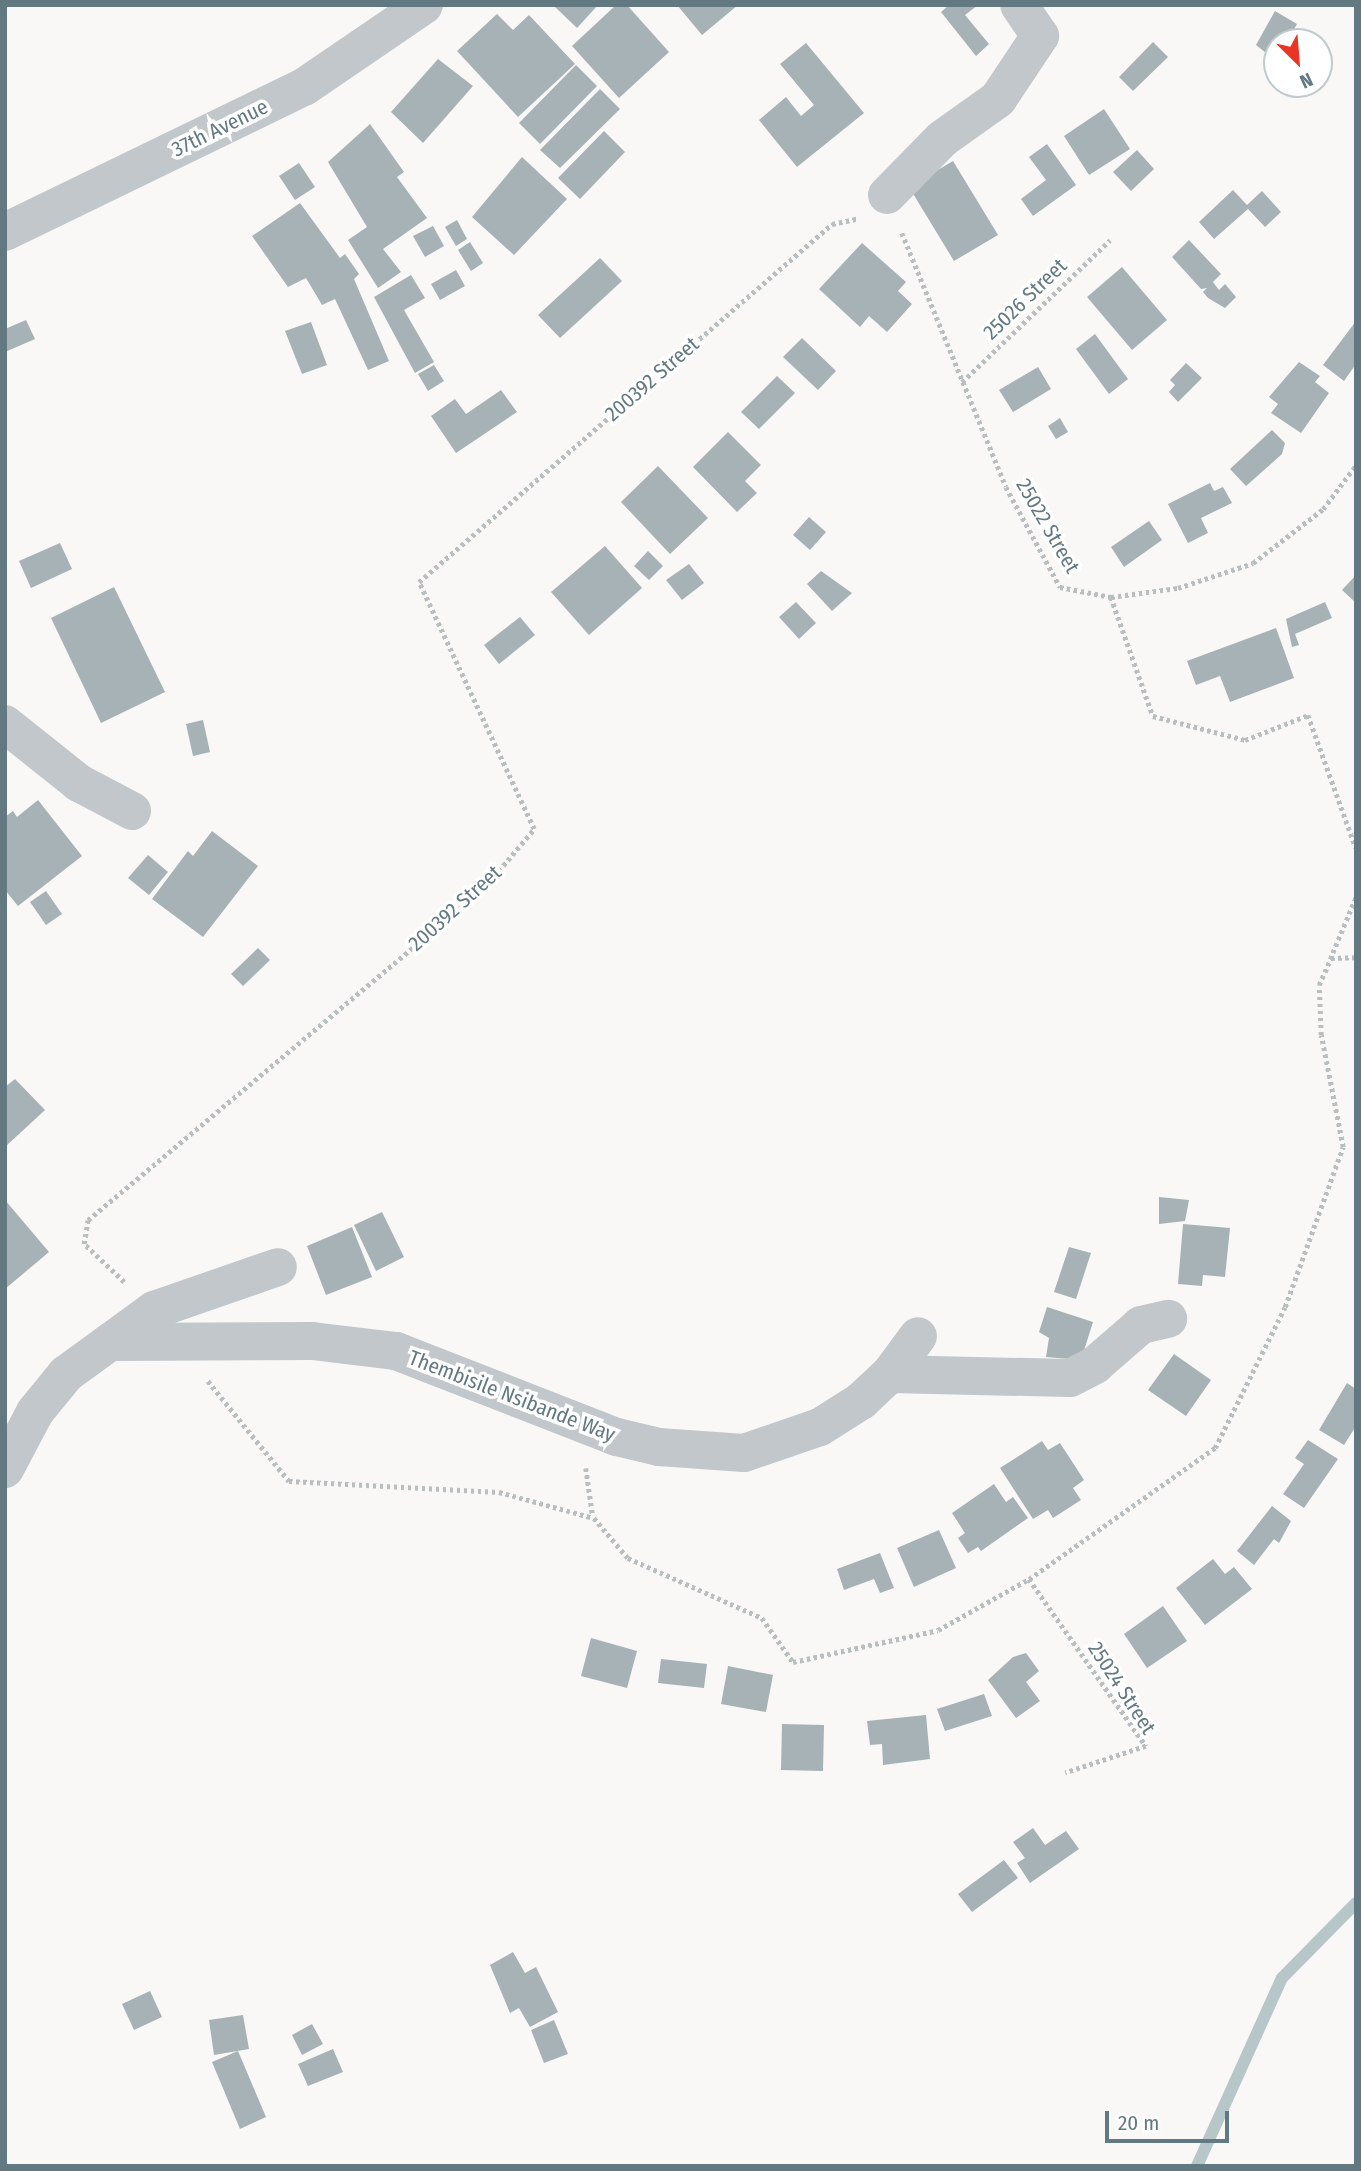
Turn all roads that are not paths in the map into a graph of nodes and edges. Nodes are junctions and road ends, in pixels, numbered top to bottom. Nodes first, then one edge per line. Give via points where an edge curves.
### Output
1 (424, 5) edge
2 (1018, 5) edge
3 (887, 195) road end
4 (5, 232) edge
5 (5, 724) edge
6 (132, 811) dead end
7 (278, 1266) dead end
8 (1168, 1319) dead end
9 (918, 1336) dead end
10 (110, 1342) junction
11 (890, 1374) junction
12 (5, 1469) edge

1 - 4 street, 37th Avenue via 303,88
2 - 3 street via 1040,36 998,99 942,139
5 - 6 street via 79,783
7 - 10 street via 154,1310
8 - 11 street via 1141,1325 1083,1374 1063,1380
9 - 11 street, Thembisile Nsibande Way
10 - 11 street, Thembisile Nsibande Way via 312,1341 396,1351 617,1437 704,1453 744,1453 791,1440 861,1401
10 - 12 street via 66,1374 35,1412

